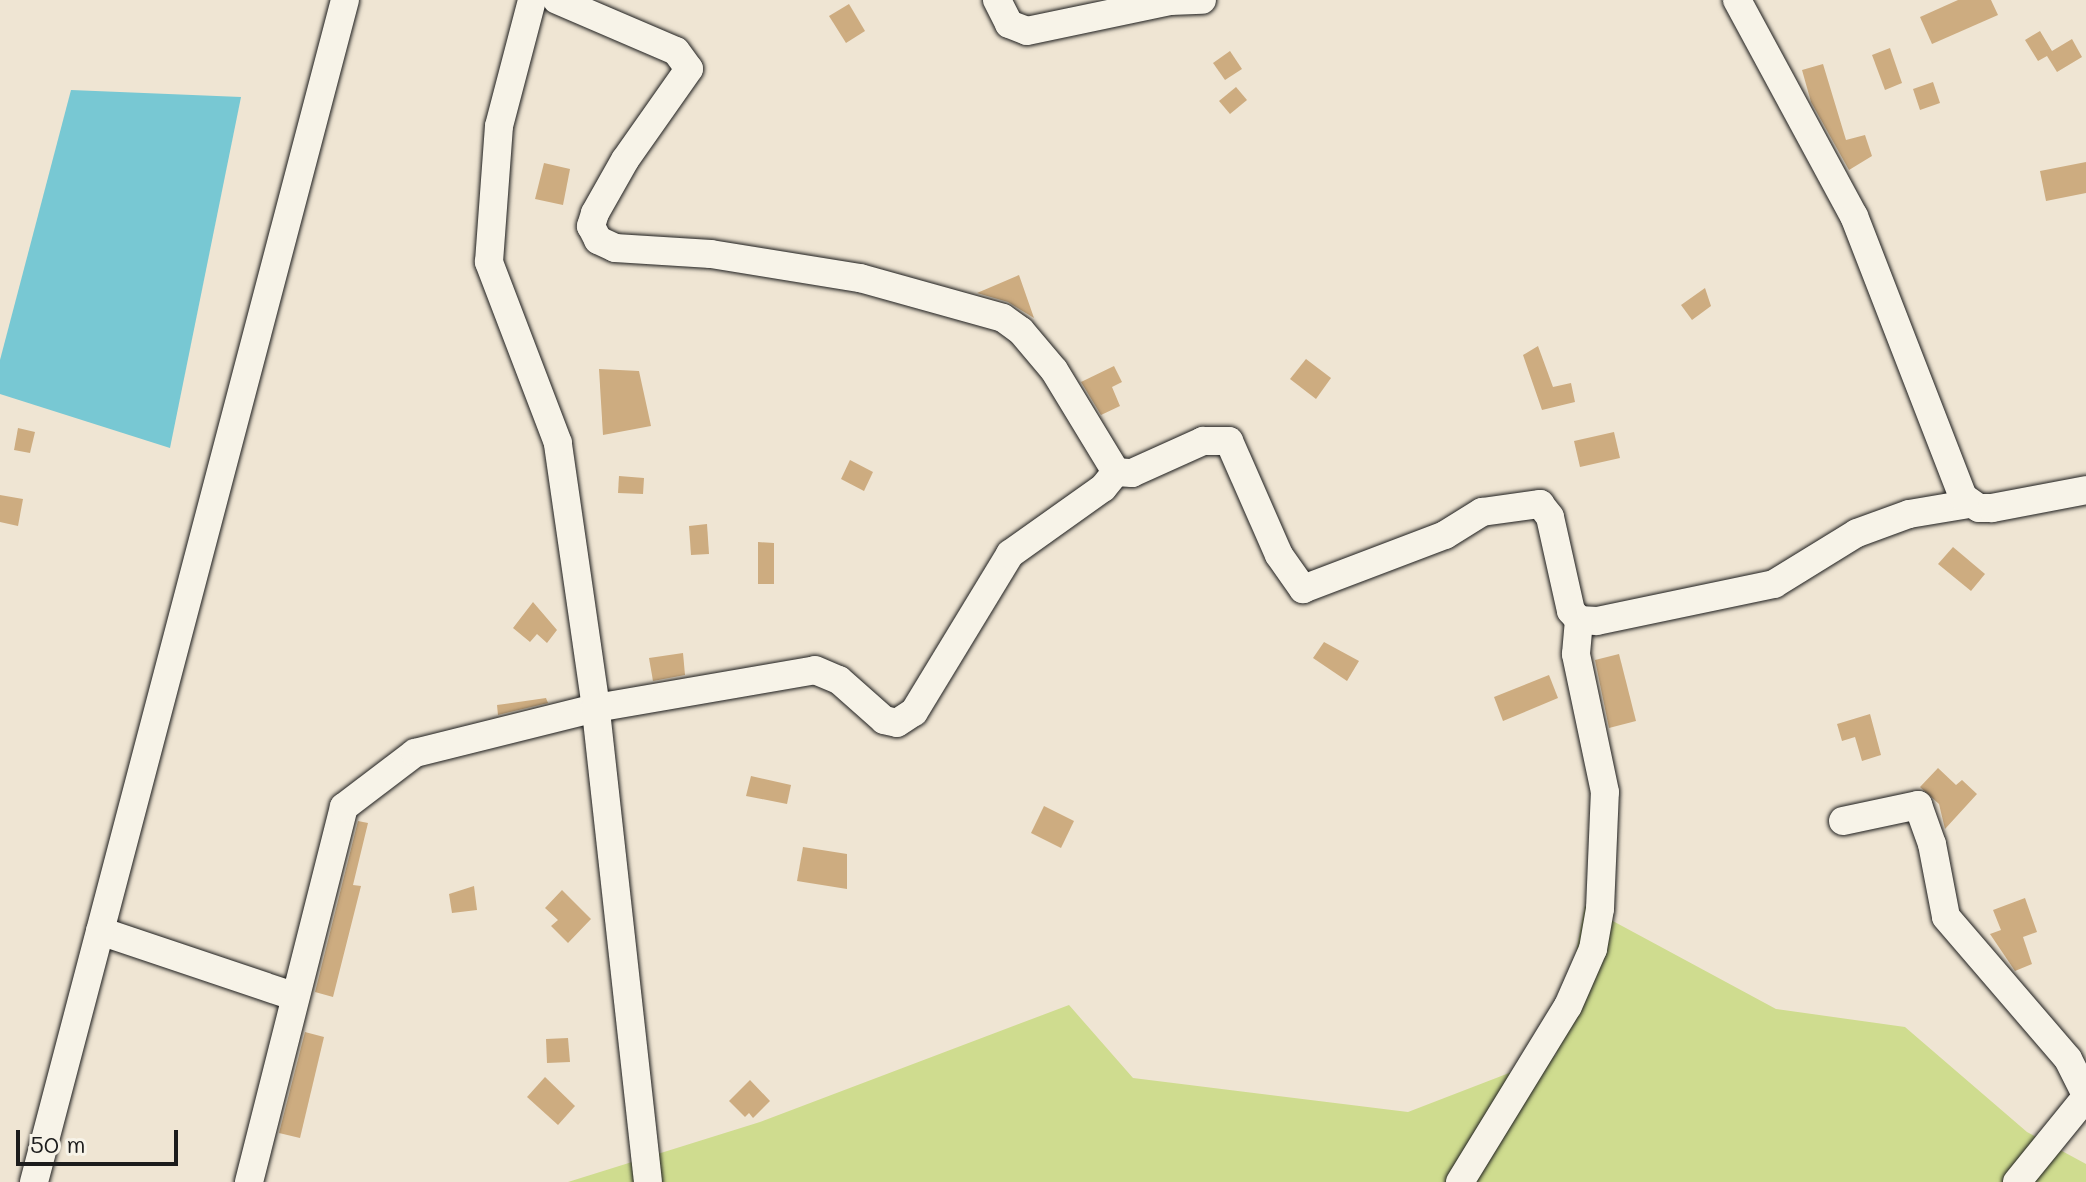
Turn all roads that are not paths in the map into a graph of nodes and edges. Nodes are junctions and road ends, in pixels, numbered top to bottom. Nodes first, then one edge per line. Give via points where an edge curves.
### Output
1 (345, 0) edge
2 (532, 0) edge
3 (557, 0) edge
4 (997, 0) edge
5 (1202, 0) edge
6 (1737, 0) edge
7 (1116, 472) junction
8 (2086, 490) edge
9 (1969, 504) junction
10 (1579, 620) junction
11 (596, 708) junction
12 (1843, 821) dead end
13 (100, 931) junction
14 (293, 996) junction
15 (2086, 1096) edge
16 (34, 1182) edge
17 (249, 1182) edge
18 (648, 1182) edge
19 (1460, 1182) edge
20 (2017, 1182) edge

1 - 13 street
2 - 11 street via 499,126 489,262 558,443
3 - 7 street via 676,51 689,69 595,213 591,226 598,240 615,248 711,254 860,278 1003,318 1054,370
4 - 5 street via 1009,24 1027,31 1170,1
6 - 9 street via 1854,216 1894,329
7 - 10 street via 1132,473 1224,437 1279,555 1303,589 1445,535 1482,512 1540,504 1550,517 1571,611
7 - 11 street via 1103,488 1010,554 914,712 897,723 875,714 839,680 815,670
8 - 9 street via 1992,508
9 - 10 street via 1909,514 1857,533 1774,584 1675,607
10 - 19 street via 1576,654 1605,792 1593,949 1568,1006
11 - 14 street via 415,753 344,807
11 - 18 street
12 - 15 street via 1918,805 1932,844 1946,917 2068,1059
13 - 14 street
13 - 16 street
14 - 17 street
15 - 20 street

